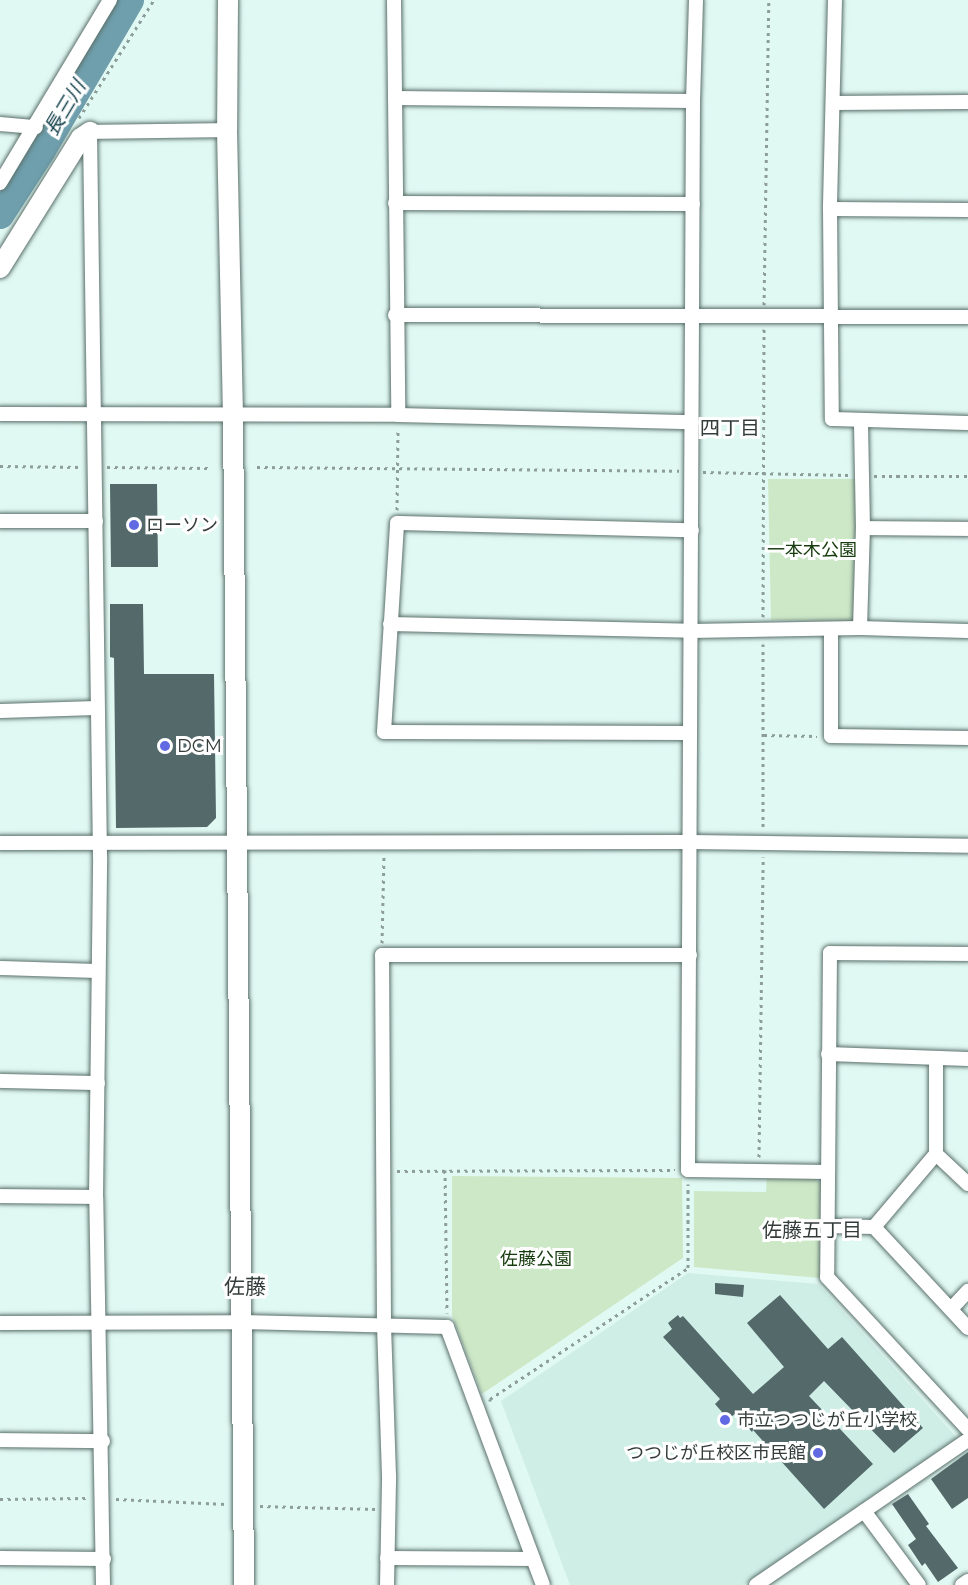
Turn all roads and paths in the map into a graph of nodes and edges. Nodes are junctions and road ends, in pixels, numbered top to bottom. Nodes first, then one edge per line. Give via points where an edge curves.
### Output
1 (110, 0) edge
2 (228, 0) edge
3 (394, 0) edge
4 (696, 0) edge
5 (836, 0) edge
6 (395, 98) junction
7 (693, 102) junction
8 (968, 102) edge
9 (833, 103) junction
10 (0, 124) edge
11 (36, 127) junction
12 (227, 130) junction
13 (90, 132) junction
14 (0, 183) edge
15 (395, 203) junction
16 (693, 204) junction
17 (830, 209) junction
18 (968, 210) edge
19 (0, 268) edge
20 (395, 315) junction
21 (830, 315) junction
22 (694, 316) junction
23 (968, 317) edge
24 (95, 412) junction
25 (0, 414) edge
26 (232, 414) junction
27 (398, 415) junction
28 (861, 420) junction
29 (692, 422) junction
30 (968, 423) edge
31 (257, 467) dead end
32 (398, 468) junction
33 (692, 471) junction
34 (862, 476) junction
35 (968, 476) edge
36 (0, 521) edge
37 (96, 521) junction
38 (397, 524) junction
39 (863, 528) junction
40 (968, 529) edge
41 (692, 530) junction
42 (390, 624) junction
43 (860, 628) junction
44 (831, 629) junction
45 (692, 631) junction
46 (968, 631) edge
47 (98, 708) junction
48 (0, 711) edge
49 (690, 733) junction
50 (763, 735) dead end
51 (831, 736) junction
52 (968, 738) edge
53 (236, 842) junction
54 (691, 842) junction
55 (0, 843) edge
56 (384, 843) junction
57 (100, 844) junction
58 (968, 846) edge
59 (968, 954) edge
60 (382, 955) junction
61 (690, 955) junction
62 (0, 968) edge
63 (98, 970) junction
64 (828, 1054) junction
65 (936, 1059) junction
66 (968, 1059) edge
67 (0, 1081) edge
68 (98, 1083) junction
69 (936, 1154) junction
70 (445, 1170) junction
71 (688, 1170) junction
72 (383, 1171) junction
73 (828, 1172) junction
74 (968, 1184) edge
75 (0, 1196) edge
76 (96, 1197) junction
77 (827, 1226) junction
78 (874, 1227) junction
79 (968, 1291) edge
80 (951, 1309) junction
81 (242, 1322) junction
82 (0, 1323) edge
83 (98, 1324) junction
84 (384, 1324) junction
85 (447, 1327) junction
86 (968, 1328) edge
87 (494, 1410) dead end
88 (968, 1430) edge
89 (0, 1440) edge
90 (968, 1440) edge
91 (103, 1441) junction
92 (103, 1498) junction
93 (0, 1499) edge
94 (243, 1505) junction
95 (388, 1509) junction
96 (864, 1511) junction
97 (0, 1558) edge
98 (387, 1558) junction
99 (104, 1559) junction
100 (533, 1559) junction
101 (968, 1581) edge
102 (104, 1585) edge
103 (244, 1585) edge
104 (387, 1585) edge
105 (543, 1585) edge
106 (756, 1585) edge
107 (919, 1585) edge
108 (962, 1585) edge

1 - 11 street
2 - 12 street
3 - 6 street
4 - 7 street
5 - 9 street
6 - 7 street
6 - 15 street
7 - 16 street
8 - 9 street
9 - 17 street
10 - 11 street
11 - 14 street
12 - 13 street
12 - 26 street
13 - 19 street via 81,138
13 - 24 street
15 - 16 street
15 - 20 street
16 - 22 street
17 - 18 street
17 - 21 street
20 - 22 street
20 - 27 street
21 - 22 street
21 - 23 street
21 - 28 street via 831,419
22 - 29 street
24 - 25 street
24 - 26 street
24 - 37 street
26 - 27 street
26 - 53 street
27 - 29 street
27 - 32 path
28 - 30 street
28 - 34 street
29 - 33 street
31 - 32 path
32 - 33 path
32 - 38 path
33 - 34 path
33 - 41 street
34 - 35 path
34 - 39 street
36 - 37 street
37 - 47 street
38 - 41 street
38 - 42 street
39 - 40 street
39 - 43 street
41 - 45 street
42 - 45 street
42 - 49 street via 384,732
43 - 44 street
43 - 46 street
44 - 45 street
44 - 51 street
45 - 49 street
47 - 48 street
47 - 57 street
49 - 54 street
50 - 51 path
51 - 52 street
53 - 56 street
53 - 57 street
53 - 81 street
54 - 56 street
54 - 58 street
54 - 61 street
55 - 57 street
56 - 60 path
57 - 63 street
59 - 64 street via 830,952
60 - 61 street
60 - 72 street
61 - 71 street
62 - 63 street
63 - 68 street
64 - 65 street
64 - 73 street
65 - 66 street
65 - 69 street
67 - 68 street
68 - 76 street
69 - 74 street
69 - 78 street
70 - 71 path
70 - 72 path
70 - 85 path
71 - 73 street
71 - 87 path via 688,1268 490,1399
72 - 84 street
73 - 77 street
75 - 76 street
76 - 83 street
77 - 78 street
77 - 88 street via 827,1277
78 - 80 street
79 - 80 street
80 - 86 street
81 - 83 street
81 - 84 street
81 - 94 street
82 - 83 street
83 - 91 street
84 - 85 street
84 - 95 street
85 - 100 street
89 - 91 street
90 - 96 street
91 - 92 street
92 - 93 path
92 - 94 path
92 - 99 street
94 - 95 path
94 - 103 street
95 - 98 street
96 - 106 street
96 - 107 street
97 - 99 street
98 - 100 street
98 - 104 street
99 - 102 street
100 - 105 street
101 - 108 street

